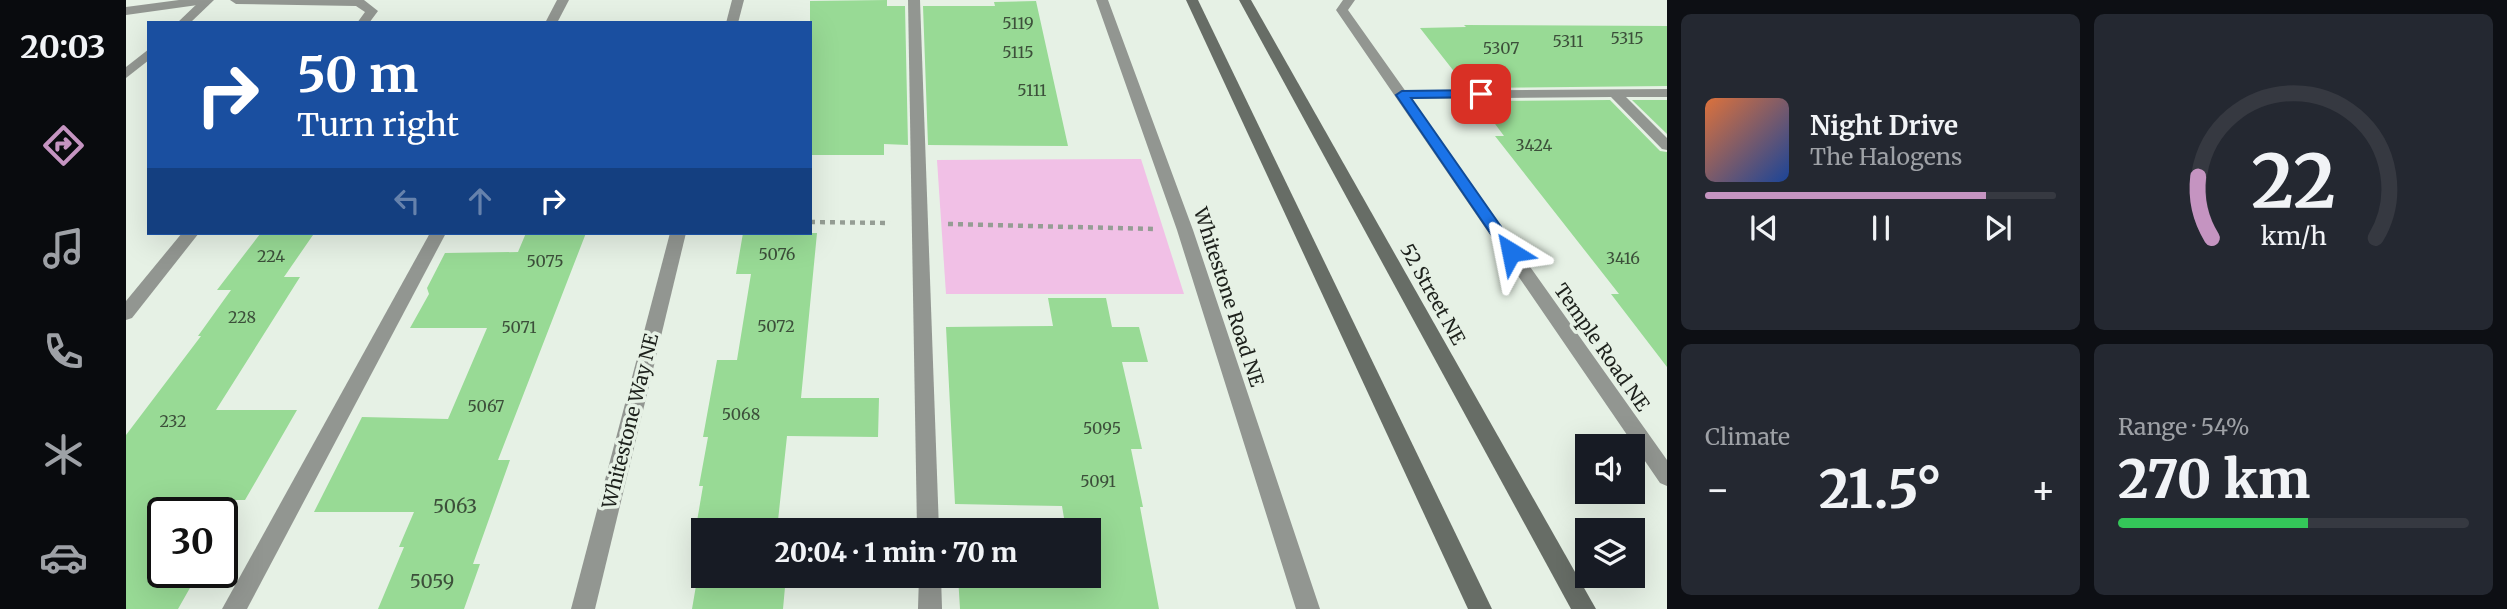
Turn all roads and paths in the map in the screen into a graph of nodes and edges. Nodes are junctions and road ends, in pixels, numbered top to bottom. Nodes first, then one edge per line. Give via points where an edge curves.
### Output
1 (206, 0) edge
2 (236, 0) edge
3 (563, 0) edge
4 (738, 0) edge
5 (914, 0) edge
6 (1102, 0) edge
7 (1192, 0) edge
8 (1245, 0) edge
9 (1349, 0) edge
10 (126, 11) edge
11 (185, 21) edge
12 (364, 21) edge
13 (552, 21) edge
14 (733, 21) edge
15 (147, 55) edge
16 (126, 74) edge
17 (1614, 93) junction
18 (1667, 93) edge
19 (1402, 95) junction
20 (1667, 146) edge
21 (812, 222) edge
22 (920, 223) junction
23 (1185, 230) junction
24 (189, 235) edge
25 (437, 235) edge
26 (677, 235) edge
27 (126, 313) edge
28 (1667, 477) edge
29 (928, 518) edge
30 (929, 588) edge
31 (234, 609) edge
32 (583, 609) edge
33 (930, 609) edge
34 (1308, 609) edge
35 (1480, 609) edge
36 (1584, 609) edge

1 - 10 street
1 - 11 street
2 - 12 street via 359,2 372,11
3 - 13 street
4 - 14 street
5 - 22 street
6 - 23 street, Whitestone Road NE
7 - 35 main road
8 - 36 main road, 52 Street NE
9 - 19 street, Temple Road NE via 1342,10
15 - 16 street
17 - 18 street
17 - 19 street
17 - 20 street
19 - 28 street, Temple Road NE
21 - 22 path
22 - 23 path
22 - 29 street
23 - 34 street, Whitestone Road NE
24 - 27 street
25 - 31 street
26 - 32 street, Whitestone Way NE
30 - 33 street

